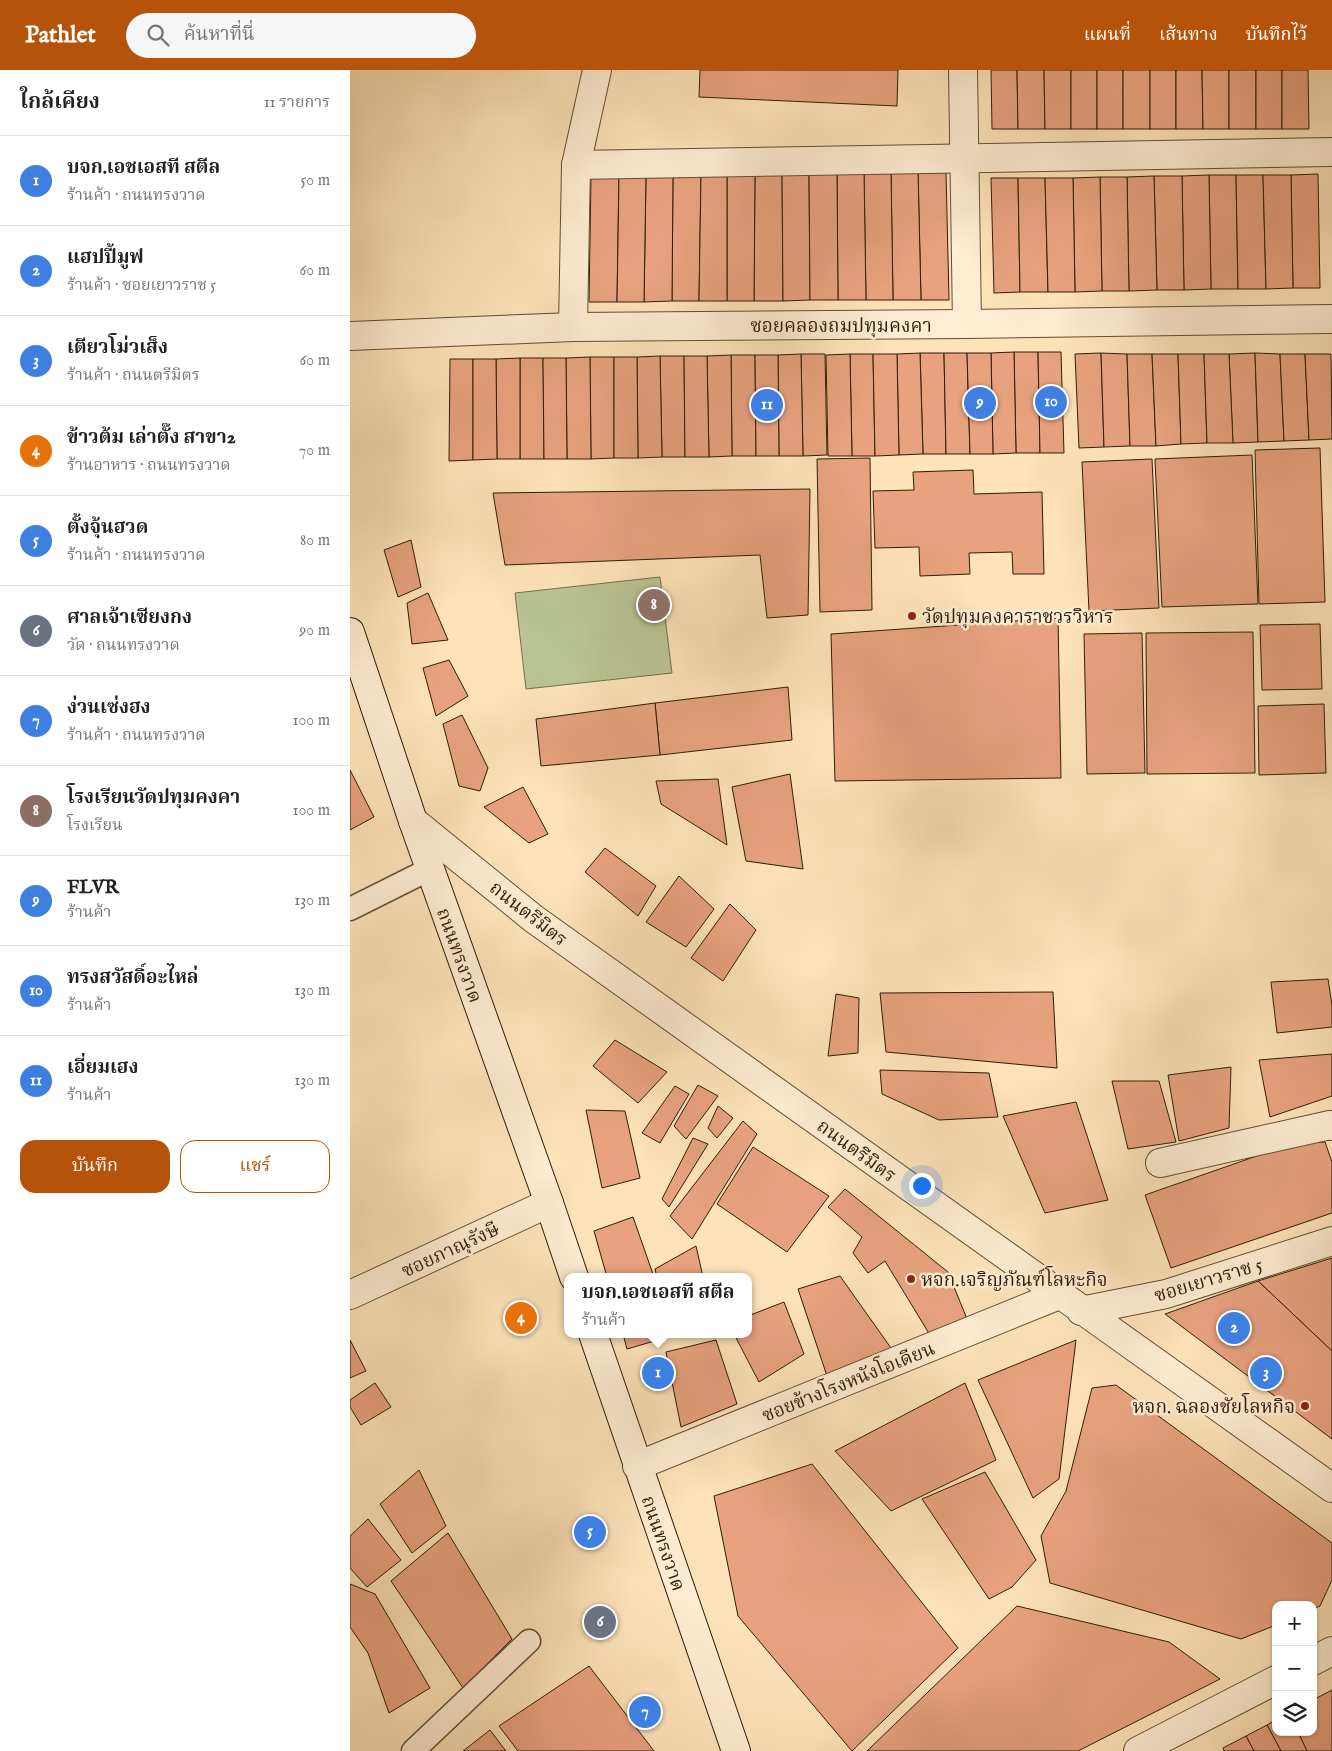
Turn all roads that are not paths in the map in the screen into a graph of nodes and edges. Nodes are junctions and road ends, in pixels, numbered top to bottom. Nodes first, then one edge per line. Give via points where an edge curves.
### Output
1 (597, 70) edge
2 (962, 70) edge
3 (1332, 152) edge
4 (963, 160) junction
5 (576, 165) junction
6 (1332, 319) edge
7 (967, 324) junction
8 (573, 327) junction
9 (350, 336) edge
10 (350, 632) edge
11 (413, 821) junction
12 (430, 869) junction
13 (350, 909) edge
14 (1332, 1126) edge
15 (1160, 1163) dead end
16 (550, 1203) junction
17 (1332, 1240) edge
18 (573, 1273) edge
19 (350, 1295) edge
20 (1058, 1295) junction
21 (1081, 1311) junction
22 (594, 1338) edge
23 (637, 1466) junction
24 (1332, 1488) edge
25 (529, 1642) dead end
26 (1332, 1651) edge
27 (1317, 1659) edge
28 (1272, 1682) edge
29 (413, 1751) edge
30 (736, 1751) edge
31 (1138, 1751) edge

1 - 5 street
2 - 4 street
3 - 4 street
4 - 5 street
4 - 7 street
5 - 8 street
6 - 7 street, ซอยคลองถมปทุมคงคา
7 - 8 street, ซอยคลองถมปทุมคงคา
8 - 9 street, ซอยคลองถมปทุมคงคา
10 - 11 street, ถนนทรงวาด
11 - 12 street, ถนนทรงวาด
11 - 20 street, ถนนตรีมิตร via 534,919
12 - 13 lane
12 - 16 street, ถนนทรงวาด
14 - 15 street
16 - 18 street, ถนนทรงวาด
16 - 19 street, ซอยภาณุรังษี
17 - 21 street, ซอยเยาวราช 5 via 1166,1294
20 - 21 street, ถนนตรีมิตร
20 - 23 street, ซอยข้างโรงหนังโอเดียน
21 - 24 street, ถนนตรีมิตร
22 - 23 street, ถนนทรงวาด
23 - 30 street, ถนนทรงวาด
25 - 29 lane
26 - 27 street
28 - 31 street

